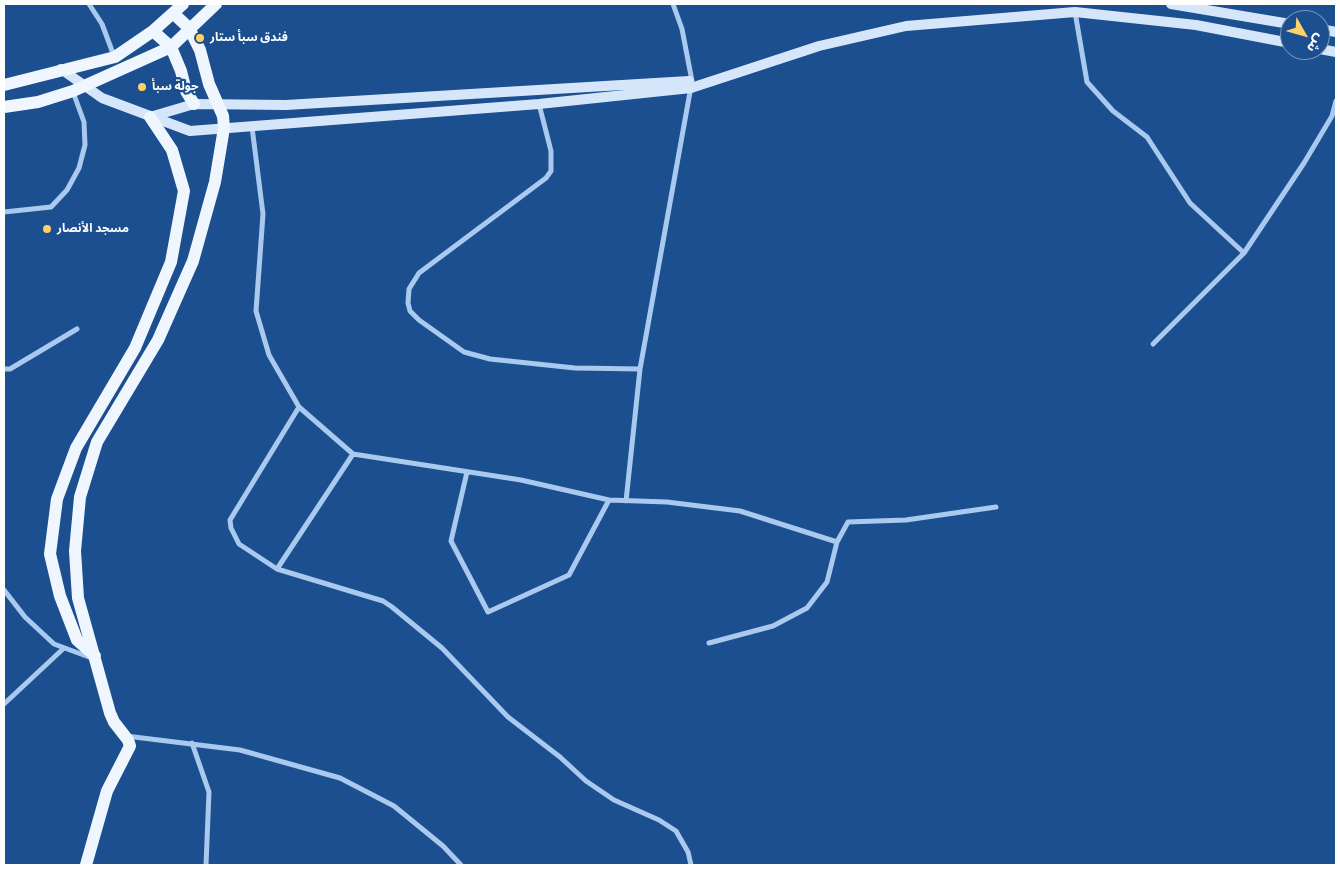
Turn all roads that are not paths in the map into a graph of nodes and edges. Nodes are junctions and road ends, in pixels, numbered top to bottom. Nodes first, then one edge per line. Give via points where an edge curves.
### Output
1 (89, 4) edge
2 (183, 4) edge
3 (216, 4) edge
4 (673, 4) edge
5 (1171, 4) edge
6 (1075, 8) edge
7 (174, 14) junction
8 (1280, 22) edge
9 (189, 28) junction
10 (153, 30) junction
11 (1280, 41) edge
12 (171, 47) junction
13 (114, 57) junction
14 (61, 69) junction
15 (691, 84) junction
16 (4, 85) edge
17 (79, 88) junction
18 (1336, 101) edge
19 (194, 104) junction
20 (539, 104) junction
21 (219, 105) junction
22 (4, 107) edge
23 (150, 117) junction
24 (1334, 117) edge
25 (252, 127) junction
26 (224, 128) junction
27 (4, 212) edge
28 (1244, 253) junction
29 (77, 329) dead end
30 (1153, 344) dead end
31 (4, 369) edge
32 (640, 369) junction
33 (299, 407) junction
34 (352, 454) junction
35 (467, 472) junction
36 (609, 500) junction
37 (626, 501) junction
38 (996, 507) dead end
39 (838, 542) junction
40 (277, 569) junction
41 (4, 590) edge
42 (709, 643) dead end
43 (64, 648) junction
44 (96, 658) junction
45 (4, 704) edge
46 (126, 736) junction
47 (192, 743) junction
48 (86, 865) edge
49 (206, 865) edge
50 (461, 865) edge
51 (691, 865) edge

1 - 13 street via 102,24
2 - 7 main road
3 - 9 main road
4 - 15 street via 682,30
5 - 8 main road
6 - 11 main road
6 - 15 main road via 906,26 819,46
6 - 28 street via 1087,82 1113,111 1147,136 1190,203
7 - 9 main road
7 - 10 main road
9 - 12 main road
9 - 21 main road
10 - 12 main road
10 - 13 main road
12 - 17 main road
12 - 19 main road via 182,71 186,91
13 - 14 main road
14 - 16 main road
14 - 17 main road
15 - 20 main road
15 - 21 main road via 296,105
15 - 32 street
17 - 22 main road via 38,102
17 - 23 main road
17 - 27 street via 85,145 79,168 67,190 50,207
18 - 24 street
19 - 21 main road
19 - 23 main road
20 - 25 main road
20 - 32 street via 551,151 551,171 419,273 409,289 410,311 464,352 490,359 575,368
21 - 26 main road
23 - 26 main road via 190,131
23 - 44 main road via 172,150 184,191 171,262 135,348 76,448 57,499 50,554 60,596 77,640
24 - 28 street
25 - 26 main road
25 - 33 street via 263,214 256,311 269,355
26 - 44 main road via 215,182 193,261 158,340 97,442 80,497 75,551 78,598
28 - 30 street
29 - 31 street via 10,369
32 - 37 street
33 - 34 street
33 - 40 street via 230,520 239,544
34 - 35 street
34 - 40 street
35 - 36 street via 521,480
35 - 36 street via 451,541 488,612 569,575
36 - 37 street
37 - 39 street via 668,502 740,512
38 - 39 street via 906,520 848,522
39 - 42 street via 827,582 807,608 773,626
40 - 51 street via 392,606 442,648 508,717 560,756 586,781 614,800 660,820 676,831 688,852
41 - 43 street via 25,617 54,644
43 - 44 street
43 - 45 street
44 - 46 main road via 110,714
46 - 47 street
46 - 48 main road via 130,746 107,791
47 - 49 street via 208,792
47 - 50 street via 240,750 340,778 394,806

